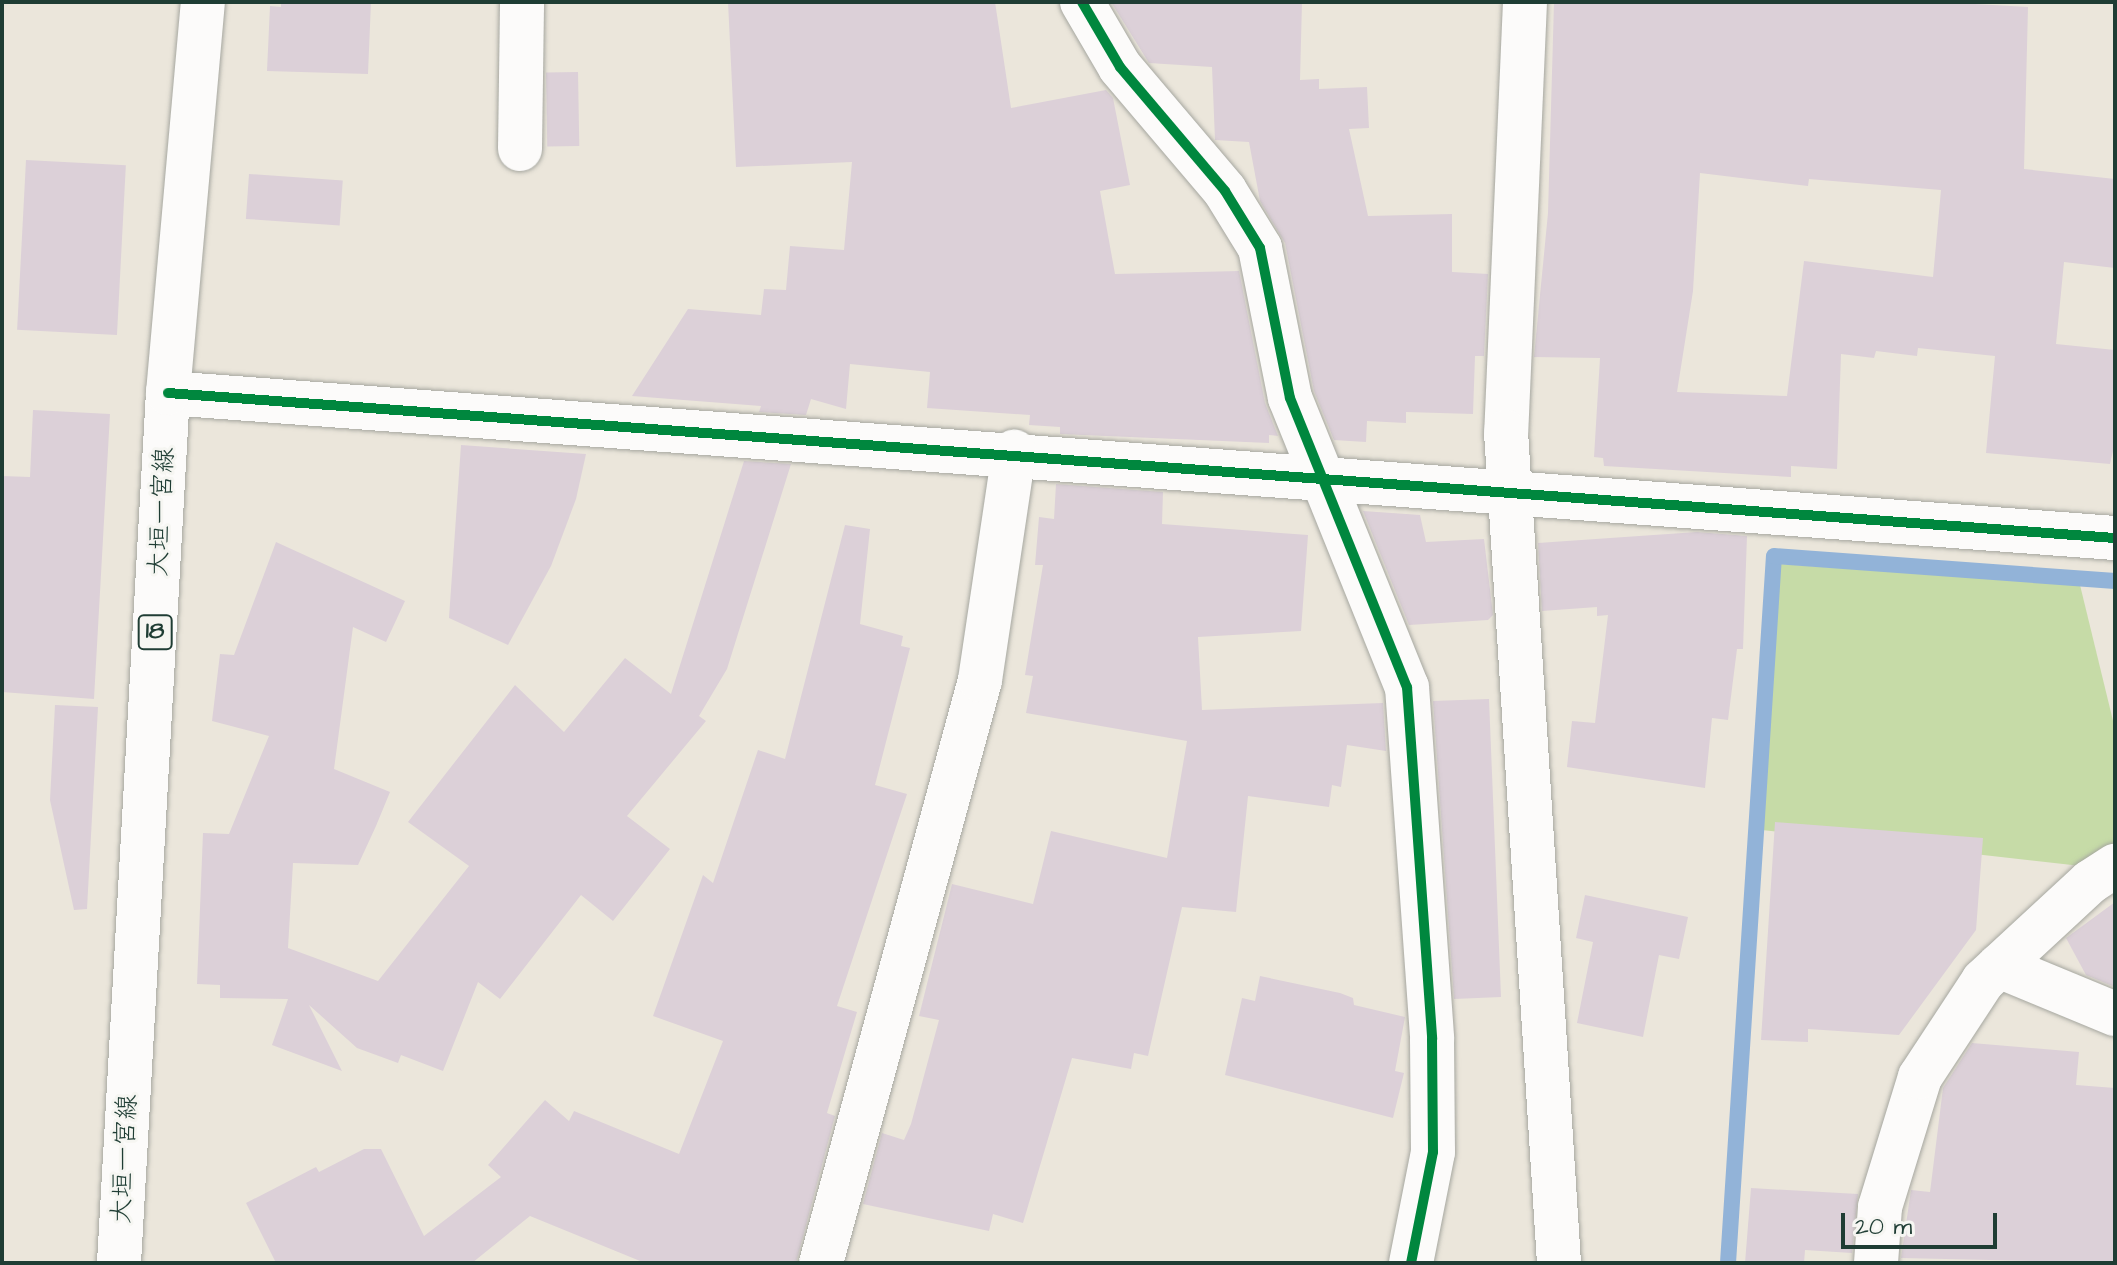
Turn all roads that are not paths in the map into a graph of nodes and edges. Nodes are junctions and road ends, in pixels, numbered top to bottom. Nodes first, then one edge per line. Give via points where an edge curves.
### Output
1 (203, 2) edge
2 (522, 2) edge
3 (1082, 2) edge
4 (1525, 2) edge
5 (520, 149) dead end
6 (168, 393) junction
7 (1014, 452) junction
8 (1321, 480) junction
9 (1514, 490) junction
10 (2115, 538) edge
11 (2115, 866) edge
12 (1999, 966) junction
13 (2115, 1014) edge
14 (119, 1263) edge
15 (821, 1263) edge
16 (1411, 1263) edge
17 (1559, 1263) edge
18 (1876, 1263) edge

1 - 6 street, 大垣一宮線 / 18
2 - 5 street
3 - 8 street via 1120,67 1225,191 1260,248 1290,398
4 - 9 street via 1506,432
6 - 7 street
6 - 14 street, 大垣一宮線 / 18
7 - 8 street
7 - 15 street via 980,680
8 - 9 street
8 - 16 street via 1407,687 1432,1039 1433,1152
9 - 10 street
9 - 17 street
11 - 12 street via 2090,882
12 - 13 street
12 - 18 street via 1983,981 1920,1077 1880,1207

